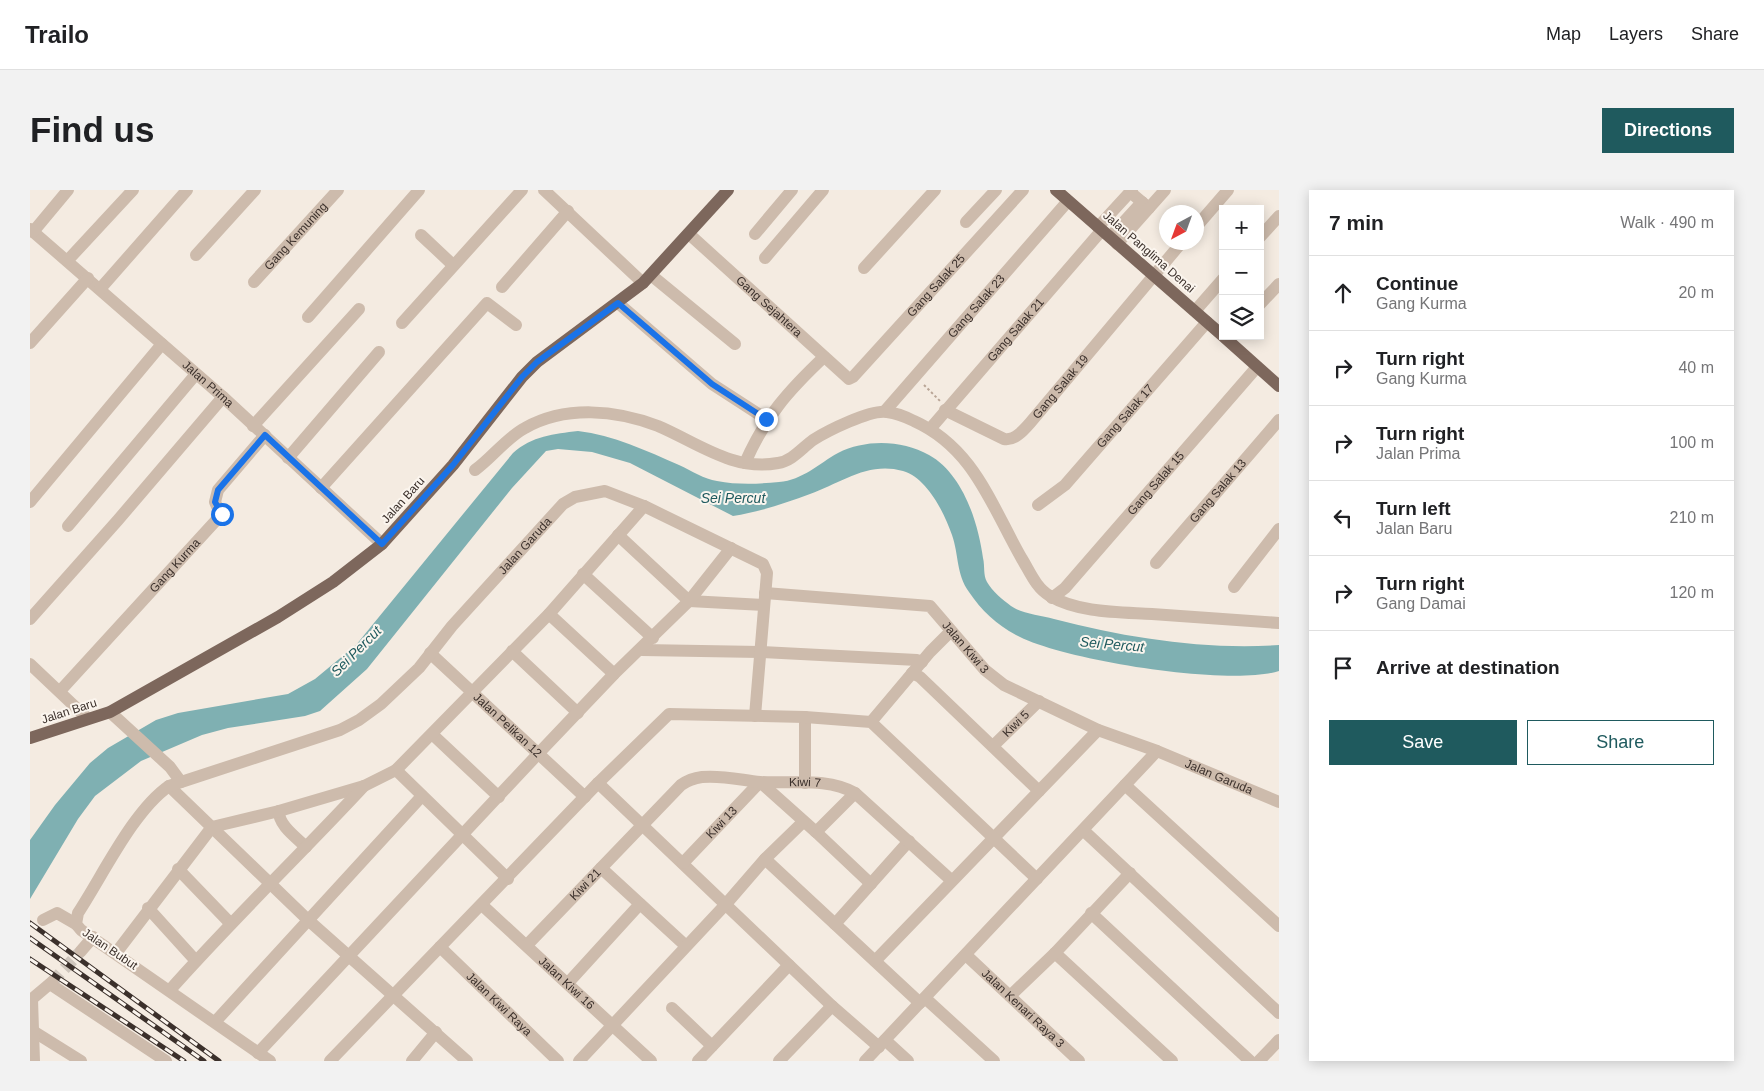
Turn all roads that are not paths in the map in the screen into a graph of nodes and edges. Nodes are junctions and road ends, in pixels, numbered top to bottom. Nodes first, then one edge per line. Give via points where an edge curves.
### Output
1 (68, 190) edge
2 (133, 190) edge
3 (187, 190) edge
4 (255, 190) edge
5 (338, 190) edge
6 (420, 190) edge
7 (522, 190) edge
8 (728, 190) edge
9 (792, 190) edge
10 (823, 190) edge
11 (935, 190) edge
12 (996, 190) edge
13 (1023, 190) edge
14 (1058, 190) edge
15 (1165, 190) edge
16 (1228, 190) edge
17 (548, 191) edge
18 (1131, 191) edge
19 (1068, 201) junction
20 (1145, 205) junction
21 (568, 211) junction
22 (1279, 216) edge
23 (1204, 217) edge
24 (966, 222) dead end
25 (32, 230) edge
26 (1264, 233) edge
27 (689, 234) junction
28 (755, 234) dead end
29 (1107, 234) junction
30 (421, 235) dead end
31 (1175, 250) edge
32 (196, 255) dead end
33 (765, 258) dead end
34 (68, 260) junction
35 (453, 265) junction
36 (864, 268) dead end
37 (1153, 275) junction
38 (88, 278) junction
39 (647, 279) junction
40 (254, 282) dead end
41 (1219, 284) edge
42 (1279, 284) edge
43 (502, 287) dead end
44 (100, 289) junction
45 (1264, 299) edge
46 (618, 303) junction
47 (359, 309) dead end
48 (1195, 311) junction
49 (308, 317) dead end
50 (1207, 322) junction
51 (402, 323) dead end
52 (516, 325) dead end
53 (1219, 331) edge
54 (1229, 340) edge
55 (30, 344) edge
56 (162, 344) junction
57 (735, 344) dead end
58 (379, 352) dead end
59 (824, 357) junction
60 (1257, 367) junction
61 (196, 374) junction
62 (849, 379) joint
63 (1278, 383) edge
64 (223, 397) junction
65 (945, 410) junction
66 (885, 411) junction
67 (766, 419) junction
68 (1279, 420) edge
69 (254, 426) junction
70 (930, 429) junction
71 (265, 435) junction
72 (288, 458) junction
73 (745, 463) junction
74 (474, 470) dead end
75 (321, 488) junction
76 (30, 502) edge
77 (1038, 505) dead end
78 (644, 506) junction
79 (68, 526) dead end
80 (1279, 530) edge
81 (618, 535) junction
82 (382, 544) junction
83 (730, 548) junction
84 (1156, 562) dead end
85 (583, 574) junction
86 (1234, 586) dead end
87 (1052, 598) junction
88 (764, 599) junction
89 (689, 602) junction
90 (549, 614) junction
91 (30, 619) edge
92 (1279, 623) edge
93 (951, 631) junction
94 (653, 638) junction
95 (642, 650) junction
96 (512, 651) junction
97 (760, 652) junction
98 (430, 653) junction
99 (922, 662) junction
100 (30, 664) edge
101 (912, 673) junction
102 (614, 674) junction
103 (60, 691) junction
104 (471, 692) junction
105 (1039, 701) junction
106 (110, 712) junction
107 (578, 713) junction
108 (755, 716) junction
109 (805, 717) junction
110 (87, 718) junction
111 (871, 722) junction
112 (1098, 730) junction
113 (432, 734) junction
114 (30, 738) edge
115 (993, 746) junction
116 (1157, 751) junction
117 (537, 754) junction
118 (396, 770) junction
119 (760, 782) junction
120 (598, 783) junction
121 (805, 783) junction
122 (175, 784) junction
123 (1125, 785) junction
124 (364, 786) junction
125 (1039, 791) junction
126 (856, 792) junction
127 (422, 796) junction
128 (498, 797) junction
129 (585, 797) junction
130 (1279, 802) edge
131 (279, 811) junction
132 (803, 822) junction
133 (642, 825) junction
134 (212, 827) junction
135 (1083, 830) junction
136 (816, 832) junction
137 (462, 835) junction
138 (994, 838) junction
139 (909, 841) junction
140 (306, 847) junction
141 (765, 859) junction
142 (683, 863) junction
143 (601, 868) junction
144 (178, 869) junction
145 (1130, 873) junction
146 (508, 879) junction
147 (1037, 879) junction
148 (951, 880) junction
149 (272, 884) junction
150 (871, 884) junction
151 (640, 904) junction
152 (726, 904) junction
153 (482, 905) junction
154 (148, 908) junction
155 (1092, 913) junction
156 (307, 919) junction
157 (43, 920) dead end
158 (76, 924) junction
159 (232, 924) junction
160 (835, 924) junction
161 (1279, 926) edge
162 (93, 937) junction
163 (526, 945) junction
164 (686, 946) junction
165 (440, 947) junction
166 (81, 951) tunnel mouth
167 (116, 953) junction
168 (1055, 954) junction
169 (966, 955) junction
170 (347, 956) junction
171 (196, 961) junction
172 (875, 961) junction
173 (789, 965) junction
174 (568, 983) junction
175 (170, 990) junction
176 (392, 995) junction
177 (1010, 996) junction
178 (922, 1001) junction
179 (832, 1006) junction
180 (672, 1008) dead end
181 (1279, 1012) edge
182 (215, 1022) junction
183 (612, 1025) junction
184 (33, 1031) junction
185 (436, 1032) junction
186 (1279, 1040) edge
187 (882, 1044) junction
188 (712, 1046) junction
189 (258, 1053) junction
190 (34, 1061) edge
191 (81, 1061) edge
192 (166, 1061) edge
193 (270, 1061) edge
194 (330, 1061) edge
195 (412, 1061) edge
196 (467, 1061) edge
197 (558, 1061) edge
198 (579, 1061) edge
199 (651, 1061) edge
200 (698, 1061) edge
201 (779, 1061) edge
202 (866, 1061) edge
203 (908, 1061) edge
204 (994, 1061) edge
205 (1079, 1061) edge
206 (1172, 1061) edge
207 (1250, 1061) edge
208 (1259, 1061) edge

1 - 25 street
2 - 34 street
3 - 44 street
4 - 32 street
5 - 40 street, Gang Kemuning
6 - 49 street
7 - 35 street
8 - 27 main road, Jalan Baru
9 - 28 street
10 - 33 street
11 - 36 street
12 - 24 street
13 - 62 street, Gang Salak 25 via 892,336
14 - 19 main road, Jalan Panglima Denai
15 - 20 street
16 - 23 street
17 - 21 street
18 - 20 street
18 - 29 street
19 - 29 main road, Jalan Panglima Denai
19 - 66 street, Gang Salak 23
20 - 29 street
21 - 39 street
21 - 43 street
22 - 26 street
25 - 34 street, Jalan Prima
27 - 39 main road, Jalan Baru
27 - 59 street, Gang Sejahtera
29 - 37 main road, Jalan Panglima Denai
29 - 65 street, Gang Salak 21
30 - 35 street
31 - 37 street, Gang Salak 19
34 - 38 street, Jalan Prima
35 - 51 street
37 - 48 main road, Jalan Panglima Denai
37 - 65 street, Gang Salak 19 via 1030,423 1013,438 1004,440
38 - 44 street, Jalan Prima
38 - 55 street
39 - 46 main road, Jalan Baru
39 - 57 street
41 - 48 street
42 - 45 street
44 - 56 street, Jalan Prima
46 - 67 street via 712,384
46 - 82 main road, Jalan Baru via 537,362 522,377 453,465
47 - 69 street
48 - 50 main road, Jalan Panglima Denai
50 - 53 main road, Jalan Panglima Denai
50 - 77 street, Gang Salak 17 via 1065,485
52 - 75 street via 488,303
54 - 60 main road, Jalan Panglima Denai
56 - 61 street, Jalan Prima
56 - 76 street
58 - 72 street
59 - 62 street, Gang Sejahtera
59 - 67 street
60 - 63 main road, Jalan Panglima Denai
60 - 87 street, Gang Salak 15 via 1065,588
61 - 64 street, Jalan Prima
61 - 79 street
64 - 69 street, Jalan Prima
64 - 91 street
65 - 70 street, Gang Salak 21
66 - 70 street
66 - 73 street via 842,424 778,463
67 - 73 street
68 - 84 street, Gang Salak 13
69 - 71 street, Jalan Prima
70 - 87 street via 948,441 970,464 1038,585
71 - 72 street, Jalan Prima
71 - 103 street, Gang Kurma via 218,490 215,502 222,515
72 - 75 street, Jalan Prima
73 - 74 street via 729,460 657,426 616,414 588,411 550,417 525,428
75 - 82 street, Jalan Prima
78 - 81 street
78 - 83 street, Jalan Garuda
78 - 98 street, Jalan Garuda via 605,491 568,500 527,541
80 - 86 street
81 - 85 street
81 - 89 street
82 - 106 main road, Jalan Baru via 333,582 278,617
83 - 88 street, Jalan Garuda via 763,564 767,573
83 - 89 street
85 - 90 street
85 - 94 street
87 - 92 street via 1079,607 1108,611
88 - 89 street, Jalan Kiwi 3
88 - 93 street, Jalan Kiwi 3 via 927,606 934,608
88 - 97 street, Jalan Garuda
89 - 94 street
90 - 96 street
90 - 102 street
93 - 99 street
93 - 105 street, Jalan Kiwi 3 via 994,678
94 - 95 street
95 - 97 street
95 - 102 street
96 - 104 street
96 - 107 street
97 - 99 street
97 - 108 street, Jalan Garuda
98 - 104 street, Jalan Pelikan 12
98 - 122 street, Jalan Garuda via 420,668 381,704 350,726
99 - 101 street
100 - 103 street
101 - 111 street
101 - 115 street
102 - 107 street
103 - 110 street
104 - 113 street
104 - 117 street, Jalan Pelikan 12
105 - 112 street, Jalan Kiwi 3
105 - 115 street, Kiwi 5
106 - 110 main road, Jalan Baru
106 - 122 street via 170,767
107 - 117 street
108 - 109 street
108 - 120 street via 666,716
109 - 111 street
109 - 121 street
110 - 114 main road, Jalan Baru
111 - 138 street
112 - 116 street, Jalan Kiwi 3
112 - 125 street
113 - 118 street
113 - 128 street
115 - 125 street
116 - 123 street
116 - 130 street, Jalan Garuda
117 - 128 street
117 - 129 street, Jalan Pelikan 12
118 - 124 street
118 - 127 street
119 - 121 street, Kiwi 7
119 - 132 street
119 - 133 street, Kiwi 7 via 717,776 689,780
119 - 142 street, Kiwi 13
120 - 129 street
120 - 133 street
121 - 126 street, Kiwi 7 via 840,784
122 - 134 street
122 - 158 street, Jalan Bubut via 157,794 139,816 78,913
123 - 135 street
123 - 161 street
124 - 131 street
124 - 140 street
125 - 138 street
126 - 136 street
126 - 139 street, Kiwi 7
127 - 137 street
127 - 156 street
128 - 137 street
129 - 146 street
131 - 134 street
131 - 140 street via 284,825
132 - 136 street
132 - 141 street
133 - 142 street
133 - 143 street, Kiwi 21
134 - 144 street
134 - 149 street
135 - 145 street
135 - 147 street
136 - 150 street
137 - 146 street
137 - 170 street
138 - 147 street
138 - 148 street
139 - 148 street, Kiwi 7
139 - 150 street
140 - 149 street
141 - 152 street
141 - 160 street
142 - 152 street
143 - 151 street
143 - 163 street, Kiwi 21
144 - 154 street
144 - 159 street
145 - 155 street
145 - 181 street
146 - 153 street
147 - 169 street
148 - 172 street
149 - 156 street
149 - 159 street
150 - 160 street
151 - 164 street
151 - 174 street
152 - 164 street
152 - 173 street
153 - 163 street, Jalan Kiwi 16
153 - 165 street
154 - 167 street
154 - 171 street
155 - 168 street
155 - 207 street
156 - 170 street
156 - 182 street
157 - 158 street via 57,912
158 - 162 street, Jalan Bubut
159 - 171 street
160 - 172 street
162 - 166 street
162 - 167 street, Jalan Bubut
163 - 174 street, Jalan Kiwi 16
164 - 183 street
165 - 176 street
165 - 197 street, Jalan Kiwi Raya
167 - 175 street, Jalan Bubut
168 - 177 street
168 - 206 street
169 - 177 street, Jalan Kenari Raya 3
169 - 178 street
170 - 176 street
170 - 189 street
171 - 175 street
172 - 178 street
173 - 179 street
173 - 188 street
174 - 183 street, Jalan Kiwi 16
175 - 182 street, Jalan Bubut
176 - 185 street
176 - 194 street
177 - 205 street, Jalan Kenari Raya 3
178 - 187 street
178 - 204 street
179 - 187 street
179 - 201 street
180 - 188 street
182 - 189 street, Jalan Bubut
183 - 198 street
183 - 199 street, Jalan Kiwi 16
184 - 190 street
184 - 191 street
184 - 192 street via 32,999 51,983
185 - 195 street
185 - 196 street
186 - 208 street
187 - 202 street
187 - 203 street
188 - 200 street
189 - 193 street, Jalan Bubut

